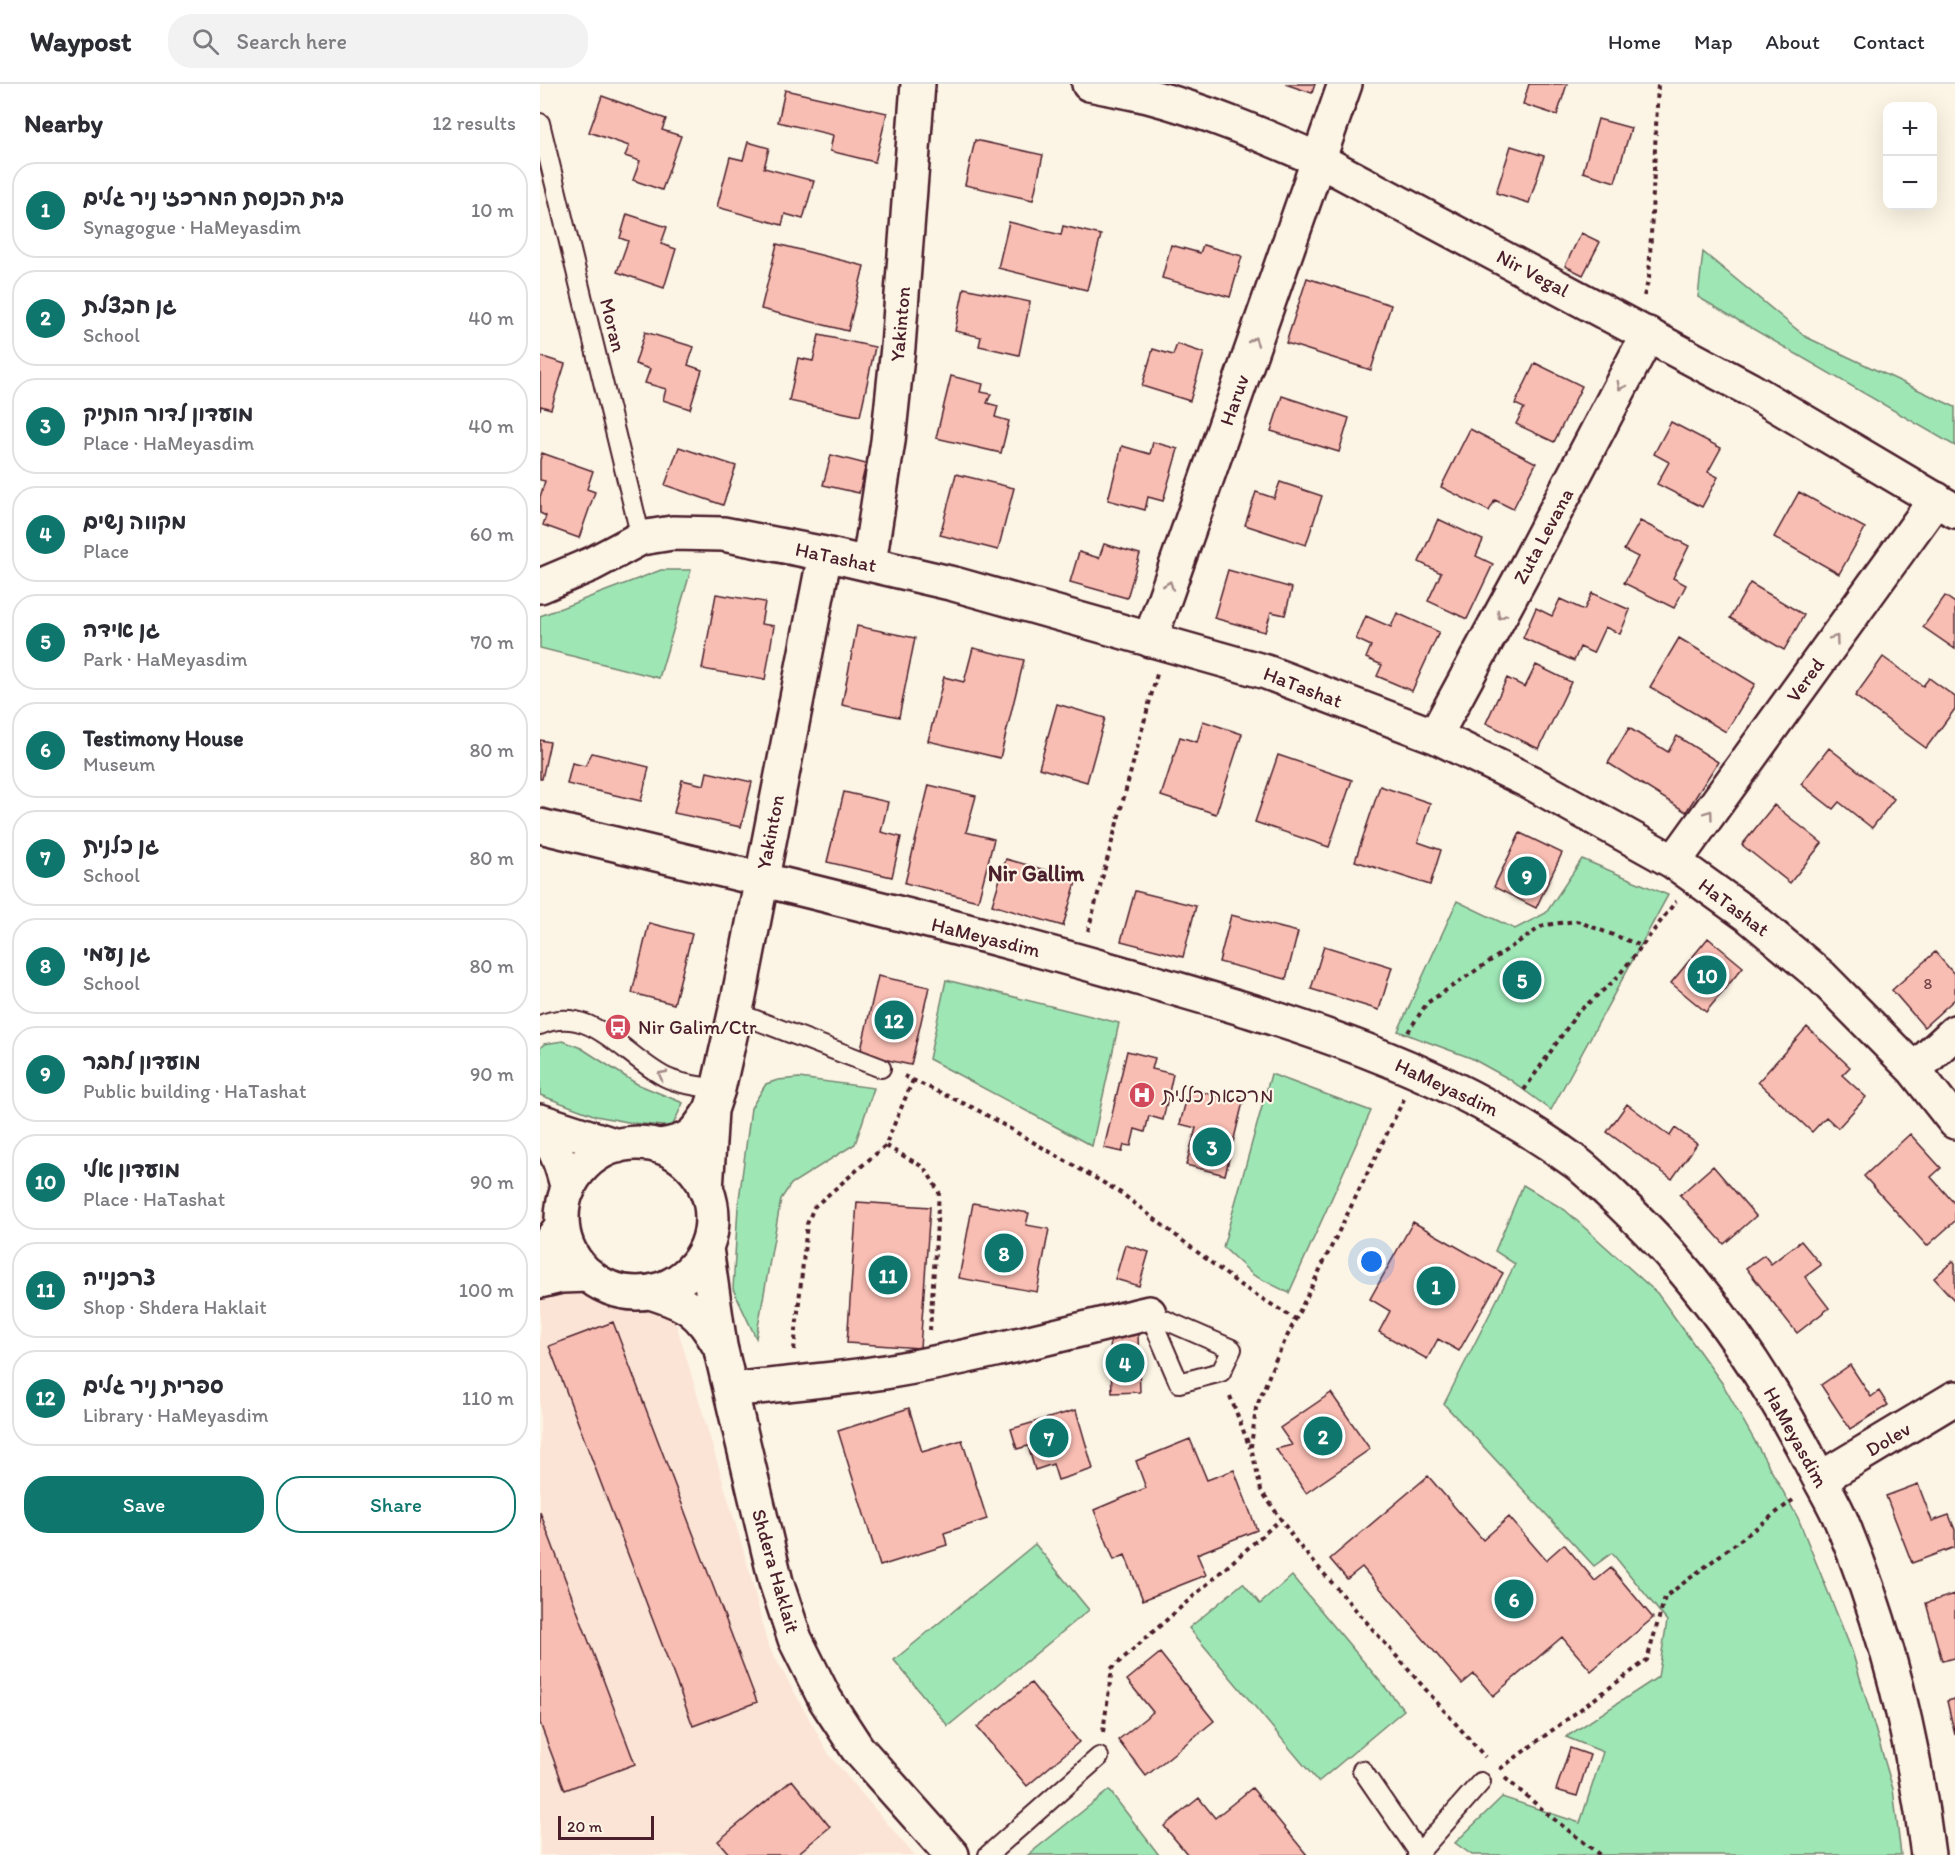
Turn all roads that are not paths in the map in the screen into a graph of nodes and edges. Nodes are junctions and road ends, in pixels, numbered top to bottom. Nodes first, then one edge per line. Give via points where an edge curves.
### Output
1 (918, 84) edge
2 (1089, 84) edge
3 (1345, 84) edge
4 (540, 123) edge
5 (1317, 159) junction
6 (1642, 332) junction
7 (1945, 505) edge
8 (641, 538) junction
9 (825, 554) junction
10 (869, 563) junction
11 (540, 586) edge
12 (1158, 642) junction
13 (1435, 736) junction
14 (540, 826) edge
15 (1685, 869) junction
16 (761, 879) junction
17 (735, 1011) junction
18 (540, 1025) edge
19 (1955, 1032) edge
20 (881, 1068) road end
21 (1914, 1070) junction
22 (715, 1099) junction
23 (540, 1121) edge
24 (1955, 1122) edge
25 (540, 1129) edge
26 (616, 1146) junction
27 (660, 1146) junction
28 (568, 1190) junction
29 (706, 1190) junction
30 (562, 1226) junction
31 (706, 1248) junction
32 (540, 1254) edge
33 (589, 1275) junction
34 (540, 1281) edge
35 (650, 1292) junction
36 (1149, 1313) junction
37 (720, 1346) junction
38 (730, 1390) junction
39 (1955, 1398) edge
40 (1820, 1479) junction
41 (1099, 1757) road end
42 (1362, 1770) dead end
43 (1482, 1782) road end
44 (1418, 1854) edge
45 (951, 1855) edge
46 (988, 1855) edge
47 (1928, 1855) edge

1 - 10 street, Yakinton via 898,347
2 - 5 street, Nir Vegal via 1148,96 1211,116
3 - 5 street, Haruv
4 - 8 lane, Moran
5 - 6 street, Nir Vegal
12 -> 5 street, Haruv
6 - 7 street, Nir Vegal via 1749,389
6 -> 13 street, Zuta Levana via 1521,577
15 -> 7 street, Vered
8 - 9 street, HaTashat via 672,533 723,534
8 - 11 street, HaTashat
9 - 10 street, HaTashat
9 - 16 street, Yakinton
10 - 12 street, HaTashat
12 - 13 street, HaTashat via 1266,672
13 - 15 street, HaTashat via 1530,782
14 - 16 street, HaMeyasdim
15 - 21 street, HaTashat via 1822,977
16 - 17 street, Yakinton
16 - 40 street, HaMeyasdim via 1080,961 1217,1001 1404,1065 1507,1115 1578,1164 1649,1230 1710,1300 1752,1360
17 - 20 lane
17 - 22 street, Yakinton
22 -> 18 lane via 666,1078 586,1022 565,1019
19 - 21 street
21 - 24 street, HaTashat
22 - 27 street, Yakinton via 696,1133 681,1143
22 - 29 street, Yakinton
23 - 26 street
25 - 28 street via 555,1151
26 - 27 street via 634,1142
26 - 28 street via 589,1160
27 - 29 street via 682,1157 699,1175
28 - 30 street
29 - 31 street via 712,1223
30 - 32 street
30 - 33 street via 569,1250
31 - 35 street via 693,1269 673,1284
31 - 37 street, Shdera Haklait
33 - 34 street
33 - 35 street via 602,1285 625,1293
35 - 37 street, Shdera Haklait via 687,1306 706,1322
36 - 36 lane via 1179,1383 1221,1372 1232,1349
36 - 38 street via 928,1364
37 - 38 street, Shdera Haklait
38 - 45 street, Shdera Haklait via 776,1582 795,1639 825,1699 857,1748
39 - 40 street, Dolev
40 - 47 street, HaMeyasdim via 1842,1520 1903,1706
41 - 46 lane
42 - 44 lane
43 - 44 lane

